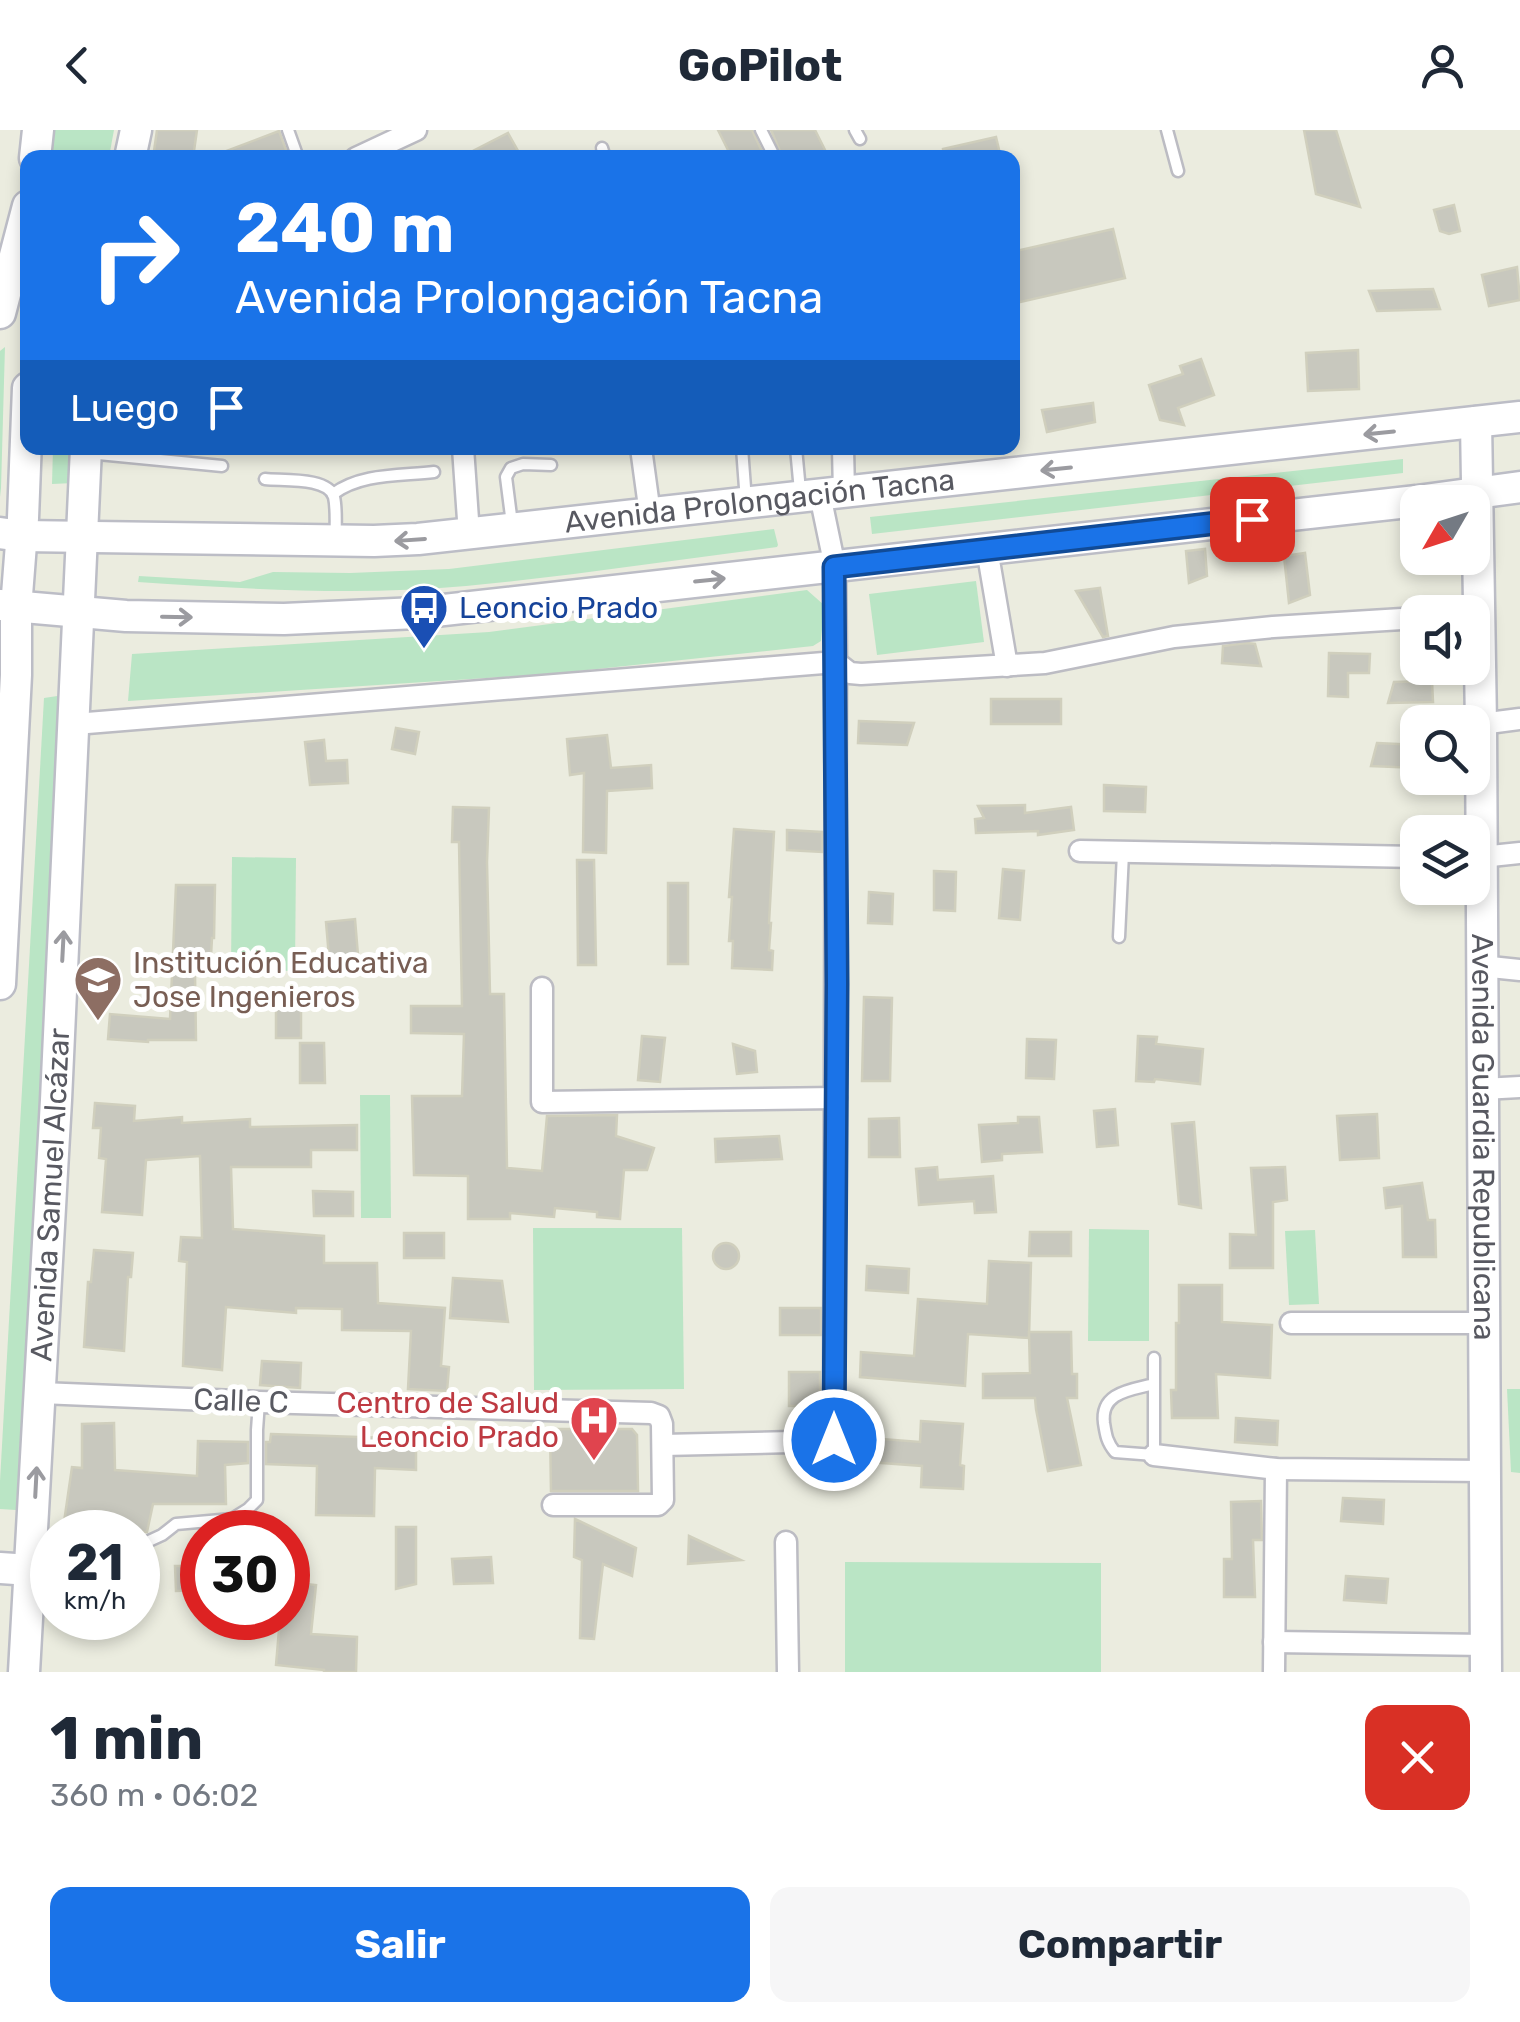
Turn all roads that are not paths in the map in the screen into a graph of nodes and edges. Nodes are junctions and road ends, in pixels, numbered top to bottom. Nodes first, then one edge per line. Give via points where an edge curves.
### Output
1 (416, 130) edge
2 (1168, 130) edge
3 (392, 135) edge
4 (369, 150) edge
5 (1178, 171) dead end
6 (20, 237) edge
7 (0, 313) edge
8 (1520, 417) edge
9 (1476, 422) junction
10 (20, 455) edge
11 (86, 455) edge
12 (128, 455) edge
13 (463, 455) edge
14 (642, 455) edge
15 (742, 455) edge
16 (800, 455) edge
17 (840, 455) edge
18 (551, 465) dead end
19 (222, 466) dead end
20 (434, 472) dead end
21 (265, 480) dead end
22 (1476, 485) edge
23 (1520, 487) edge
24 (1490, 490) edge
25 (334, 494) junction
26 (822, 495) junction
27 (1400, 501) edge
28 (746, 504) junction
29 (650, 514) junction
30 (512, 530) junction
31 (469, 534) junction
32 (11, 535) edge
33 (84, 536) junction
34 (336, 540) junction
35 (987, 550) junction
36 (834, 567) junction
37 (80, 612) junction
38 (5, 613) edge
39 (1400, 619) edge
40 (836, 662) junction
41 (1007, 666) junction
42 (1520, 719) edge
43 (1490, 723) edge
44 (75, 724) junction
45 (1080, 852) dead end
46 (1123, 853) junction
47 (1520, 853) edge
48 (1490, 856) edge
49 (1400, 857) edge
50 (1478, 905) edge
51 (1119, 937) dead end
52 (1481, 966) junction
53 (1520, 970) edge
54 (0, 984) edge
55 (542, 988) dead end
56 (1520, 1087) edge
57 (1483, 1089) junction
58 (836, 1098) junction
59 (1291, 1323) dead end
60 (1485, 1324) junction
61 (1154, 1358) dead end
62 (1154, 1384) junction
63 (41, 1393) junction
64 (259, 1402) junction
65 (663, 1445) junction
66 (1154, 1456) junction
67 (1276, 1469) junction
68 (1486, 1472) junction
69 (553, 1505) dead end
70 (160, 1537) edge
71 (786, 1542) dead end
72 (15, 1569) edge
73 (13, 1608) edge
74 (1274, 1642) junction
75 (1486, 1658) edge
76 (24, 1672) edge
77 (788, 1672) edge
78 (1274, 1672) edge

1 - 3 street
2 - 5 lane
3 - 4 street
6 - 7 main road
8 - 9 main road, Avenida Prolongación Tacna
9 - 22 main road, Avenida Guardia Republicana
9 -> 26 main road, Avenida Prolongación Tacna
10 - 32 main road
11 - 33 main road, Avenida Samuel Alcázar
12 - 19 lane
13 - 31 street
14 - 29 street
15 - 28 lane
16 - 26 lane
17 - 26 street
18 - 30 lane via 511,468 506,477
20 - 25 lane via 364,479
21 - 25 lane via 318,483
23 - 24 main road
25 - 34 lane
26 - 28 main road, Avenida Prolongación Tacna
26 - 36 street
27 - 35 main road
28 - 29 main road, Avenida Prolongación Tacna
29 - 30 main road, Avenida Prolongación Tacna
30 - 31 main road, Avenida Prolongación Tacna
31 -> 34 main road, Avenida Prolongación Tacna
32 - 33 main road, Avenida Prolongación Tacna
32 - 38 main road
33 - 34 main road, Avenida Prolongación Tacna
33 - 37 main road, Avenida Samuel Alcázar
35 - 36 main road
35 - 41 street
37 -> 36 main road via 284,619 417,613
36 - 40 street
37 - 38 main road
37 - 44 main road, Avenida Samuel Alcázar
38 - 54 main road via 16,676
39 - 41 street via 1186,636
40 - 41 street via 861,674
40 - 44 street
40 - 58 street
42 - 43 street
63 -> 44 main road, Avenida Samuel Alcázar
45 - 46 street
46 - 49 street
46 - 51 lane
47 - 48 street
50 - 52 main road, Avenida Guardia Republicana
52 - 53 street
52 - 57 main road, Avenida Guardia Republicana
55 - 58 street via 542,1102
56 - 57 street
57 - 60 main road, Avenida Guardia Republicana
58 - 65 street via 834,1440
59 - 60 street
60 - 68 main road, Avenida Guardia Republicana
61 - 62 lane
62 - 66 lane
62 - 66 lane via 1117,1394 1102,1413 1106,1442 1116,1452
63 - 64 street, Calle C
72 -> 63 main road, Avenida Samuel Alcázar
64 - 65 street, Calle C via 651,1414 659,1416
64 - 70 lane via 257,1500 232,1518 176,1524
65 - 69 street via 664,1500 658,1506
66 - 67 street
67 - 68 street
67 - 74 street
68 - 75 main road, Avenida Guardia Republicana
71 - 77 street
72 - 73 main road, Avenida Samuel Alcázar
73 - 76 main road, Avenida Samuel Alcázar
74 - 75 street
74 - 78 street

